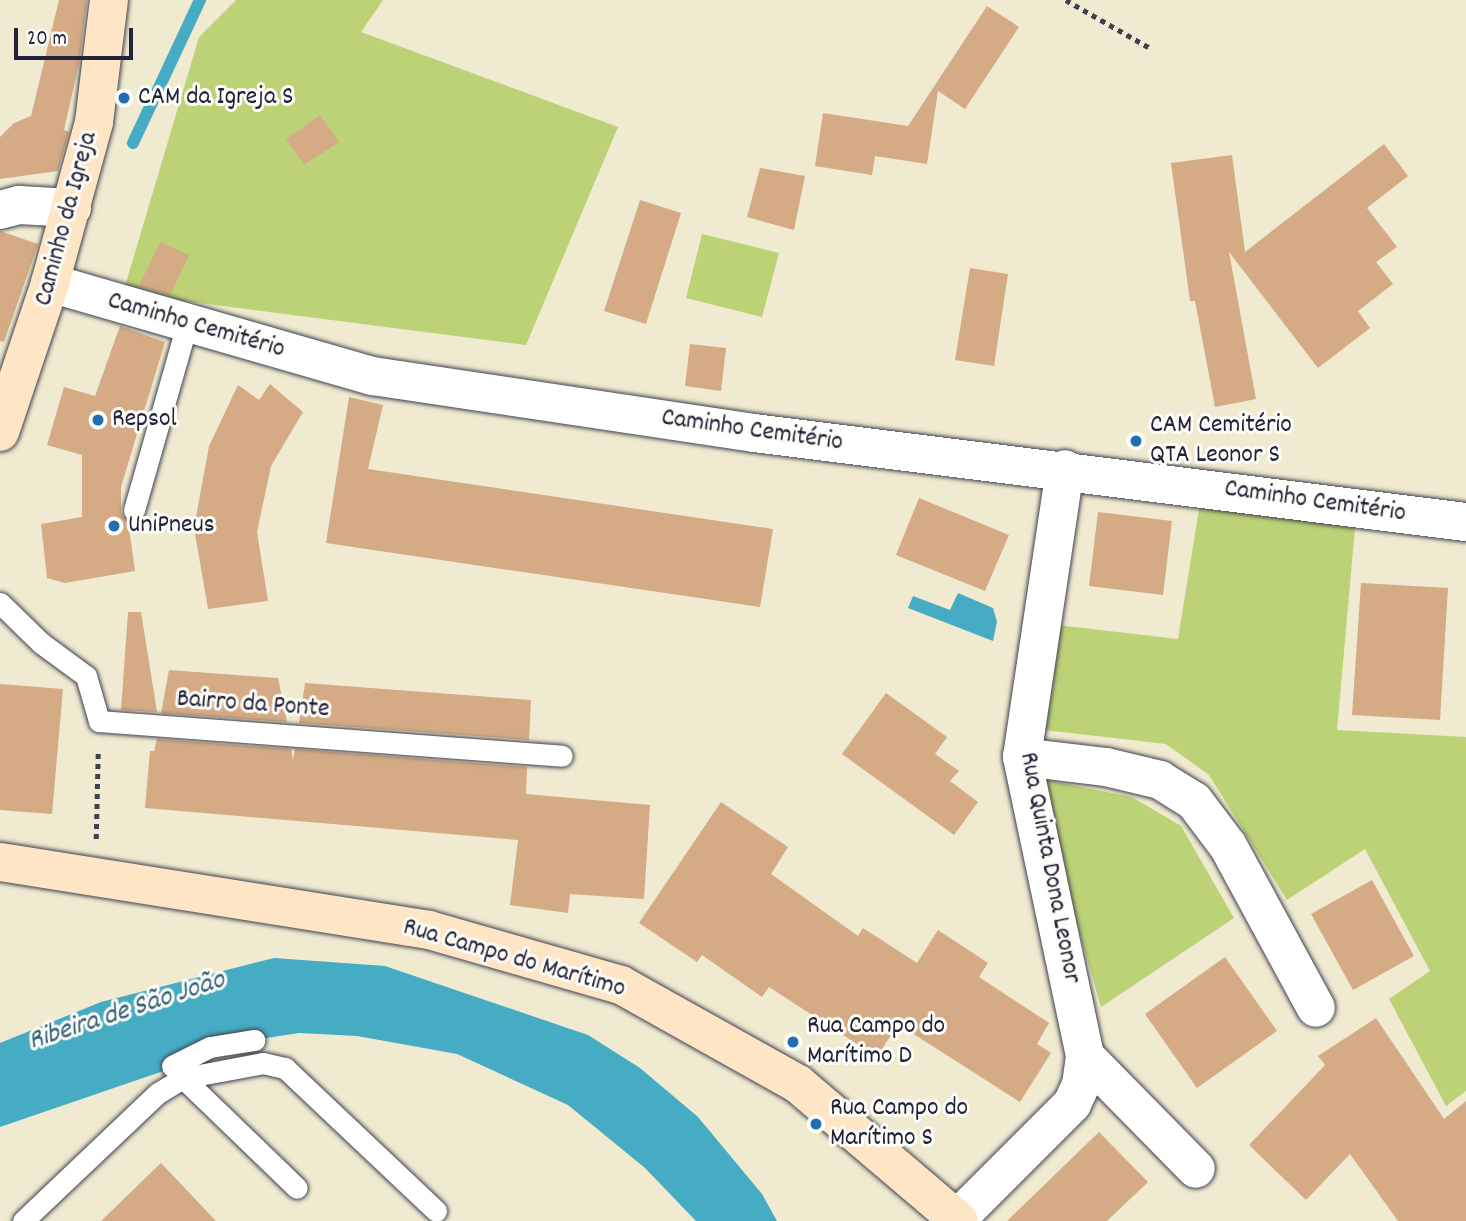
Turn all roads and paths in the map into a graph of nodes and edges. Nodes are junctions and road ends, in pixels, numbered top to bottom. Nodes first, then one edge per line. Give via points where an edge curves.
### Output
1 (108, 0) edge
2 (1066, 0) edge
3 (1152, 49) dead end
4 (72, 208) junction
5 (0, 210) edge
6 (50, 283) junction
7 (187, 324) junction
8 (0, 432) edge
9 (1065, 469) junction
10 (134, 510) dead end
11 (1466, 522) edge
12 (0, 603) edge
13 (99, 721) junction
14 (562, 756) dead end
15 (1023, 757) junction
16 (96, 850) dead end
17 (0, 862) edge
18 (1316, 1008) dead end
19 (254, 1040) dead end
20 (1085, 1056) junction
21 (178, 1072) junction
22 (1196, 1169) dead end
23 (297, 1188) dead end
24 (436, 1212) dead end
25 (958, 1220) edge
26 (23, 1221) edge

1 - 4 main road, Caminho da Igreja via 94,122
2 - 3 path
4 - 5 street via 19,205
4 - 6 main road, Caminho da Igreja
6 - 7 street, Caminho Cemitério
6 - 8 main road, Caminho da Igreja
7 - 9 street, Caminho Cemitério via 373,376 754,433
7 - 10 lane
9 - 11 street, Caminho Cemitério
9 - 15 street, Rua Quinta Dona Leonor
12 - 13 lane via 41,643 86,676
13 - 14 lane, Bairro da Ponte
13 - 16 path
15 - 18 street via 1106,767 1160,780 1194,801 1228,846
15 - 20 street, Rua Quinta Dona Leonor
17 - 25 main road, Rua Campo do Marítimo via 429,930 621,985 797,1084
19 - 21 lane via 210,1047
20 - 22 street
20 - 25 street, Rua Quinta Dona Leonor via 1082,1086 1072,1104
21 - 23 lane
21 - 24 lane via 279,1064
21 - 26 lane

